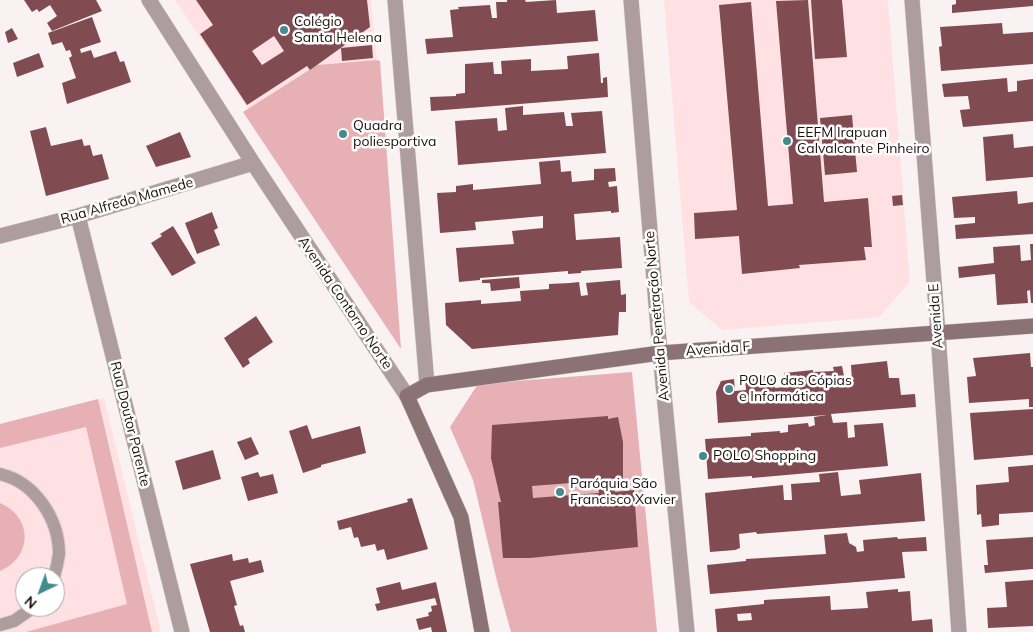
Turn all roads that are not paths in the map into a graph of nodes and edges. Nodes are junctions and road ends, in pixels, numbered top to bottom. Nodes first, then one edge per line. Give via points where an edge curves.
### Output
1 (149, 0) edge
2 (395, 0) edge
3 (631, 0) edge
4 (912, 0) edge
5 (253, 163) junction
6 (78, 216) junction
7 (0, 236) edge
8 (1033, 326) edge
9 (938, 333) junction
10 (660, 353) junction
11 (427, 385) junction
12 (407, 396) junction
13 (0, 474) edge
14 (56, 567) edge
15 (20, 617) edge
16 (0, 625) edge
17 (182, 632) edge
18 (482, 632) edge
19 (687, 632) edge
20 (959, 632) edge

1 - 5 street, Avenida Contorno Norte
2 - 11 street
3 - 10 street, Avenida Penetração Norte
4 - 9 street, Avenida E
5 - 6 street, Rua Alfredo Mamede
5 - 12 street, Avenida Contorno Norte
6 - 7 street, Rua Alfredo Mamede
6 - 17 street, Rua Doutor Parente
8 - 9 street, Avenida F
9 - 10 street, Avenida F
9 - 20 street, Avenida E
10 - 11 street, Avenida F
10 - 19 street, Avenida Penetração Norte
11 - 12 street, Avenida F
12 - 18 street, Avenida Contorno Norte via 461,517
13 - 14 lane via 28,487 44,505 56,528 59,554
15 - 16 lane

